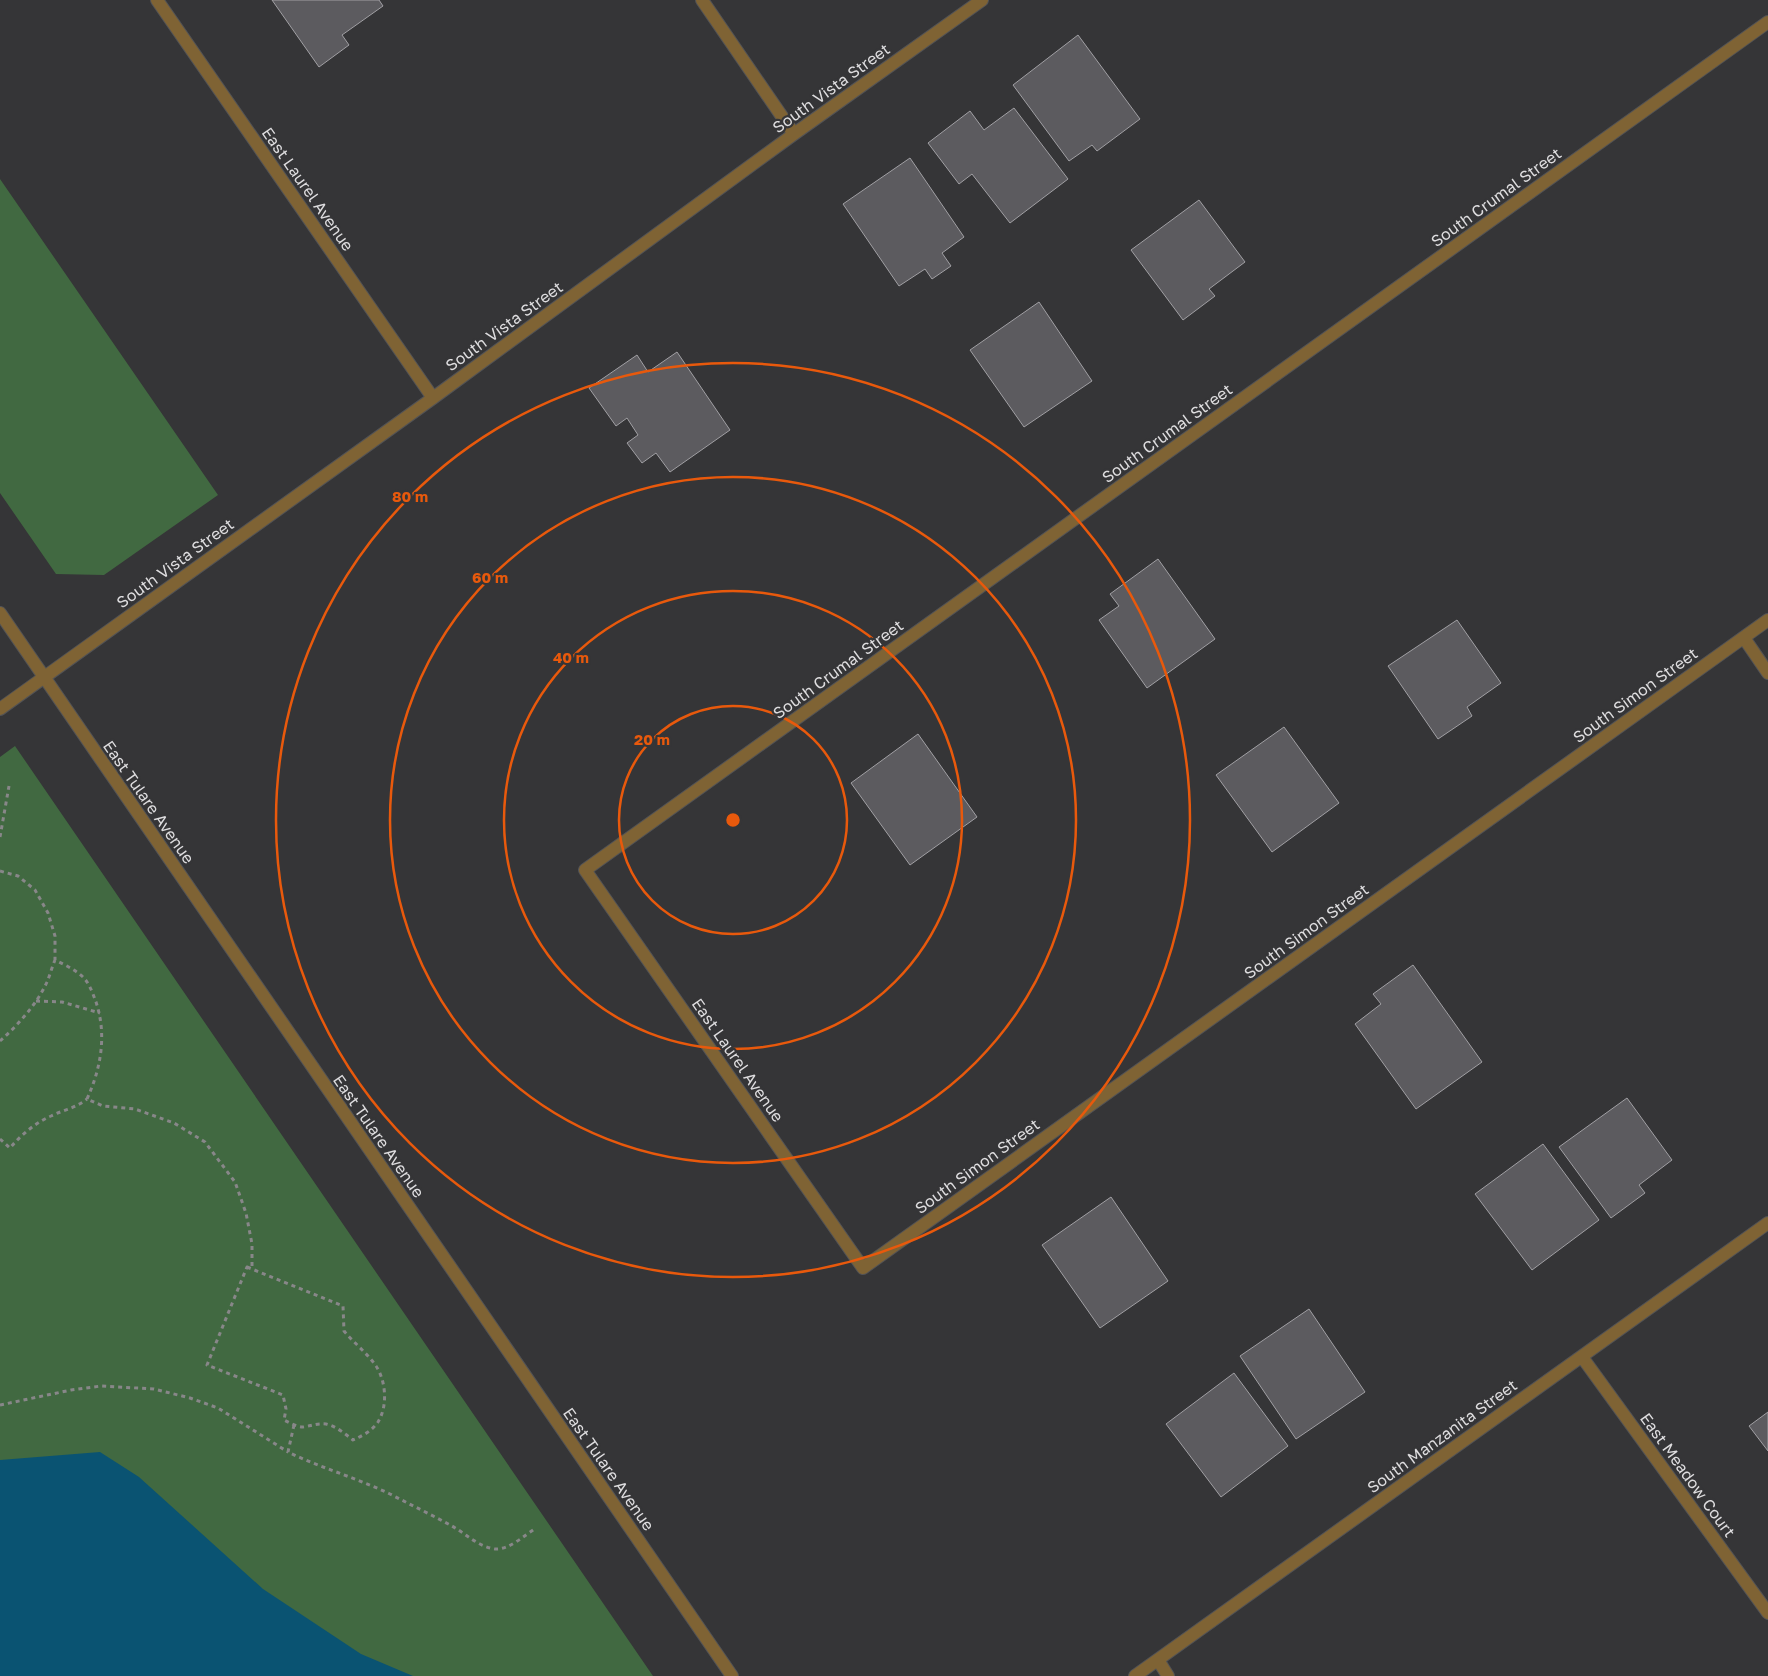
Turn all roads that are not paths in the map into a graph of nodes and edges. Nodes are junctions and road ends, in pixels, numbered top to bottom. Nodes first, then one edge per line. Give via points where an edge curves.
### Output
1 (156, 0) edge
2 (702, 0) edge
3 (982, 0) edge
4 (1768, 22) edge
5 (794, 134) junction
6 (433, 398) junction
7 (0, 613) edge
8 (1768, 620) edge
9 (1744, 638) junction
10 (1768, 673) edge
11 (44, 677) junction
12 (0, 709) edge
13 (586, 870) joint
14 (1768, 1223) edge
15 (863, 1268) joint
16 (1582, 1357) junction
17 (1768, 1612) edge
18 (1158, 1660) junction
19 (732, 1676) edge
20 (1135, 1676) edge
21 (1168, 1676) edge

1 - 6 street, East Laurel Avenue
2 - 5 street
3 - 5 street, South Vista Street
4 - 13 street, South Crumal Street
5 - 6 street, South Vista Street
6 - 11 street, South Vista Street
7 - 11 street, East Tulare Avenue
8 - 9 street, South Simon Street
9 - 10 street
9 - 15 street, South Simon Street
11 - 12 street, South Vista Street
11 - 19 street, East Tulare Avenue
13 - 15 street, East Laurel Avenue
14 - 16 street, South Manzanita Street
16 - 17 street, East Meadow Court
16 - 18 street, South Manzanita Street
18 - 20 street, South Manzanita Street
18 - 21 street

